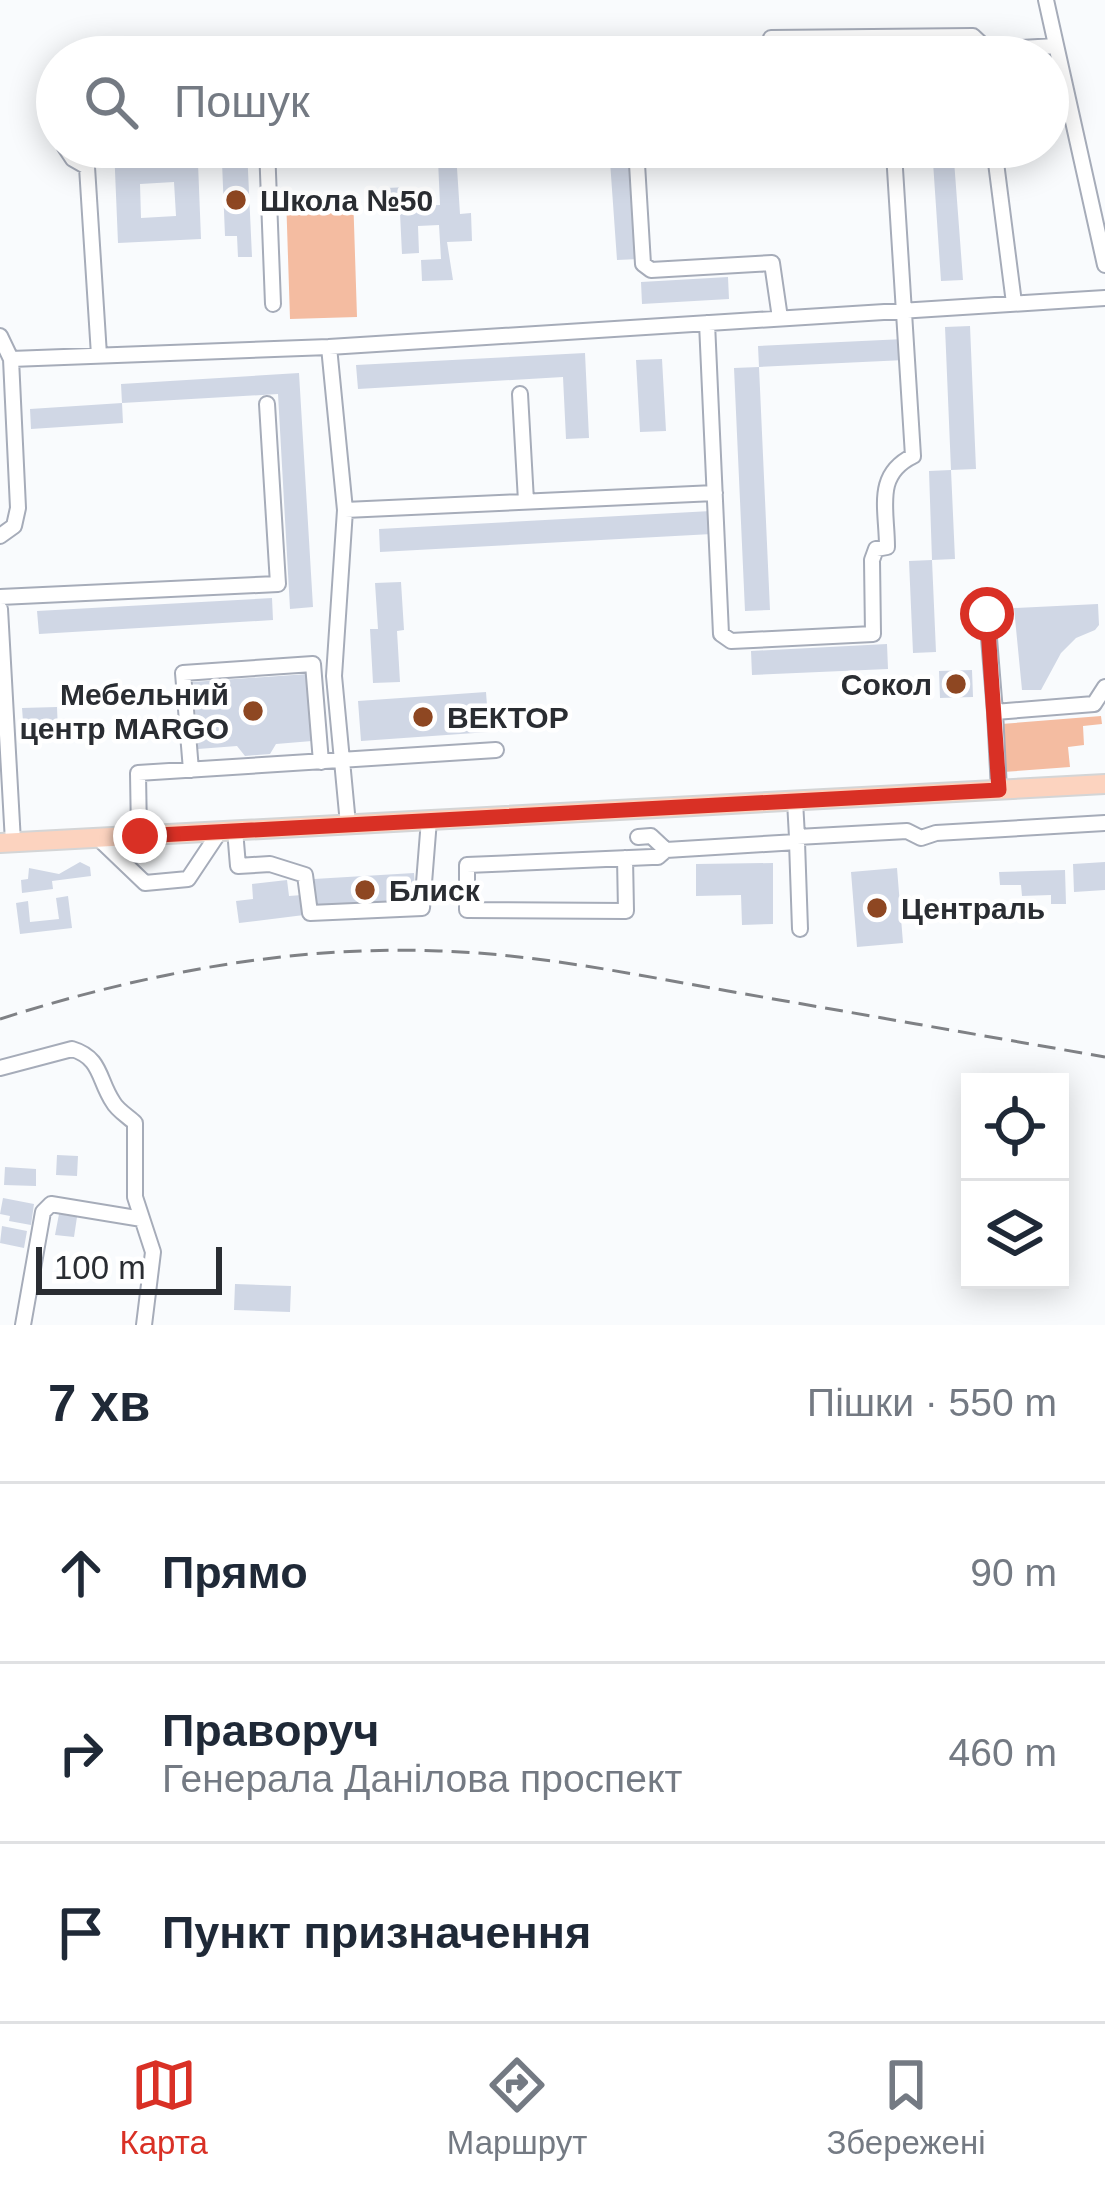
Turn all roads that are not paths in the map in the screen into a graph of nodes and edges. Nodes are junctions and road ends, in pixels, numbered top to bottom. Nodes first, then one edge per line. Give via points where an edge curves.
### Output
1 (1046, 0) edge
2 (1055, 36) edge
3 (1069, 101) edge
4 (87, 168) edge
5 (268, 168) edge
6 (637, 168) edge
7 (895, 168) edge
8 (997, 168) edge
9 (1105, 265) edge
10 (1105, 298) edge
11 (1014, 303) junction
12 (273, 304) dead end
13 (904, 310) junction
14 (780, 318) junction
15 (706, 323) junction
16 (0, 335) edge
17 (329, 346) junction
18 (99, 355) junction
19 (11, 358) junction
20 (520, 394) dead end
21 (267, 404) dead end
22 (715, 493) junction
23 (526, 501) junction
24 (345, 510) junction
25 (0, 536) edge
26 (0, 597) edge
27 (0, 608) edge
28 (987, 614) dead end
29 (1105, 687) edge
30 (3, 704) edge
31 (995, 712) junction
32 (496, 751) dead end
33 (340, 761) junction
34 (321, 762) junction
35 (191, 770) junction
36 (1105, 784) edge
37 (999, 790) junction
38 (795, 801) junction
39 (429, 820) junction
40 (348, 824) junction
41 (1105, 824) edge
42 (227, 831) junction
43 (140, 836) junction
44 (638, 837) dead end
45 (98, 838) junction
46 (797, 840) junction
47 (7, 843) edge
48 (666, 850) junction
49 (626, 858) junction
50 (800, 928) dead end
51 (0, 1068) edge
52 (142, 1219) junction
53 (23, 1325) edge
54 (144, 1325) edge

1 - 2 street
3 - 9 street
4 - 18 street
5 - 12 street
6 - 14 street via 643,264 651,270 772,263
7 - 13 street
8 - 11 street
10 - 11 street
11 - 13 street
13 - 14 street
13 - 22 street via 913,456 886,481 887,547 872,560 873,634 731,641 722,634
14 - 15 street
15 - 17 street
15 - 22 street
16 - 19 street
17 - 18 street
17 - 24 street
18 - 19 street
19 - 25 street via 18,508 14,526
20 - 23 street
21 - 26 street via 278,584
22 - 23 street
23 - 24 street
24 - 33 street via 334,676
27 - 30 street
28 - 31 street
29 - 31 street via 1094,704
30 - 47 street
31 - 37 street
32 - 33 street
33 - 34 street
33 - 40 street
34 - 35 street
34 - 35 street via 314,664 183,674
35 - 43 street via 137,773
36 - 37 main road
37 - 38 main road
38 - 39 main road
38 - 46 street
39 - 40 main road
39 - 42 street via 422,908 310,913 305,874 238,866
40 - 42 main road
41 - 46 street
42 - 43 main road
42 - 45 street via 188,879 145,883
43 - 45 main road
44 - 48 street via 651,836
45 - 47 main road
46 - 48 street
46 - 50 street
48 - 49 street
49 - 49 street via 466,866 466,910 626,910
51 - 52 street via 72,1048 93,1060 112,1102 135,1123
52 - 53 street via 51,1204
52 - 54 street via 153,1252

